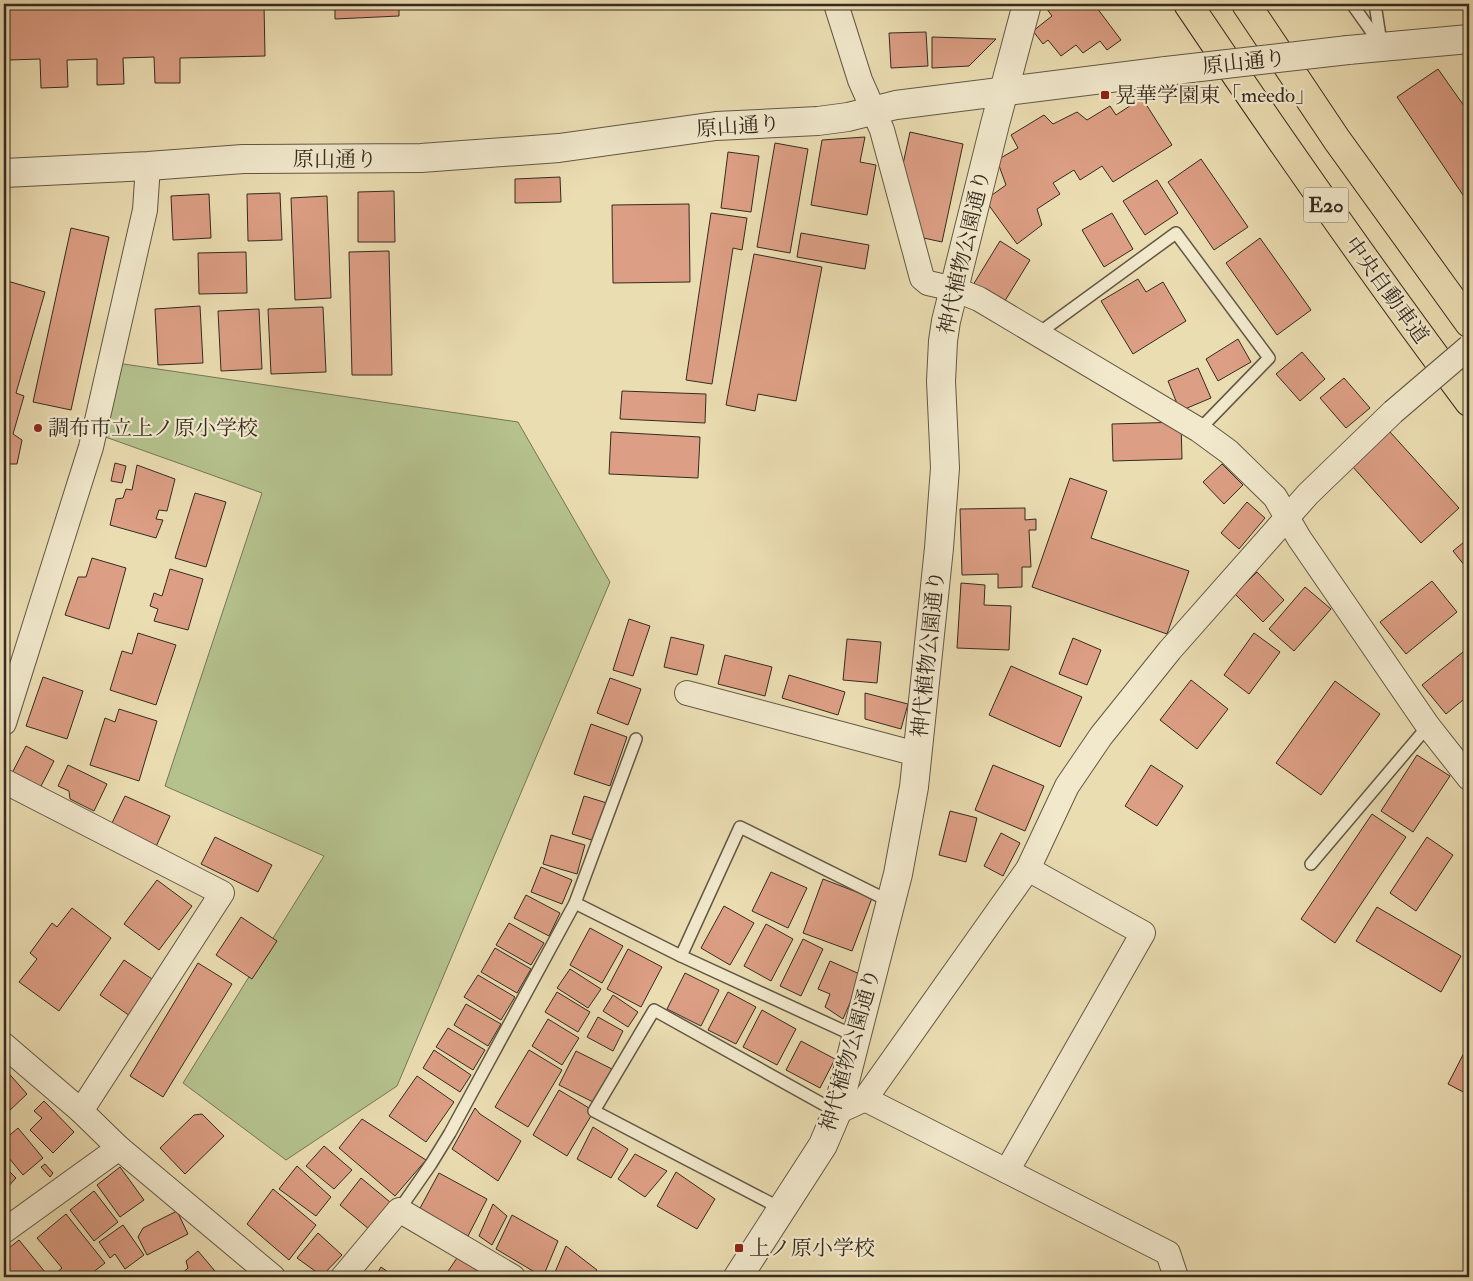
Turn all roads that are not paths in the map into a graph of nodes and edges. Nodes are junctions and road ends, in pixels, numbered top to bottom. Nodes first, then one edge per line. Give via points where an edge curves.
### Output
1 (836, 4) edge
2 (1027, 4) edge
3 (1188, 4) edge
4 (1246, 4) edge
5 (1352, 4) edge
6 (1375, 4) edge
7 (1469, 39) edge
8 (1382, 47) junction
9 (1004, 90) junction
10 (874, 111) junction
11 (148, 166) junction
12 (4, 173) edge
13 (954, 289) junction
14 (1469, 323) edge
15 (1039, 333) junction
16 (1469, 347) edge
17 (1469, 402) edge
18 (1199, 430) junction
19 (1288, 517) junction
20 (687, 693) dead end
21 (4, 723) edge
22 (1428, 726) junction
23 (636, 739) dead end
24 (917, 754) junction
25 (1469, 778) edge
26 (4, 781) edge
27 (1311, 864) dead end
28 (1028, 869) junction
29 (891, 902) junction
30 (575, 903) junction
31 (681, 956) junction
32 (857, 1037) junction
33 (4, 1045) edge
34 (865, 1099) junction
35 (81, 1111) junction
36 (837, 1112) junction
37 (119, 1148) junction
38 (1007, 1171) junction
39 (782, 1209) junction
40 (399, 1210) junction
41 (4, 1230) edge
42 (273, 1277) edge
43 (343, 1277) edge
44 (513, 1277) edge
45 (738, 1277) edge
46 (1176, 1277) edge

1 - 10 street via 860,80
2 - 9 street, 神代植物公園通り
3 - 17 highway, 中央自動車道 / E20 via 1276,134
4 - 14 highway, E20 via 1337,140
5 - 8 lane
6 - 8 lane
7 - 8 street, 原山通り
8 - 9 street, 原山通り, bridge
9 - 10 street, 原山通り
9 - 13 street, 神代植物公園通り
10 - 11 street, 原山通り via 818,121 716,126 550,149 420,158 243,159
10 - 13 street via 922,278 935,286
11 - 12 street, 原山通り
11 - 21 street via 144,210 91,447
13 - 15 street via 979,299
13 - 24 street, 神代植物公園通り via 941,360 945,468 935,596
15 - 18 street
15 - 18 lane via 1176,233 1269,358
16 - 19 street, bridge via 1393,412
18 - 19 street via 1235,458 1275,498
19 - 22 street via 1299,538
19 - 28 street via 1170,650 1100,736 1067,786
20 - 24 street
22 - 25 street
22 - 27 lane
23 - 30 lane
24 - 29 street, 神代植物公園通り via 904,847
26 - 35 street via 222,893
28 - 34 street
28 - 38 street via 1143,933
29 - 31 lane via 740,827
29 - 32 street, 神代植物公園通り
30 - 31 lane
30 - 40 lane via 450,1133
31 - 32 lane
32 - 36 street, 神代植物公園通り
33 - 35 street
34 - 36 street
34 - 38 street
35 - 37 street
36 - 39 street, 神代植物公園通り via 823,1145
36 - 39 lane via 654,1010 594,1111
37 - 41 street
37 - 42 street
38 - 46 street via 1168,1252
39 - 45 street, 神代植物公園通り
40 - 43 street
40 - 44 street

